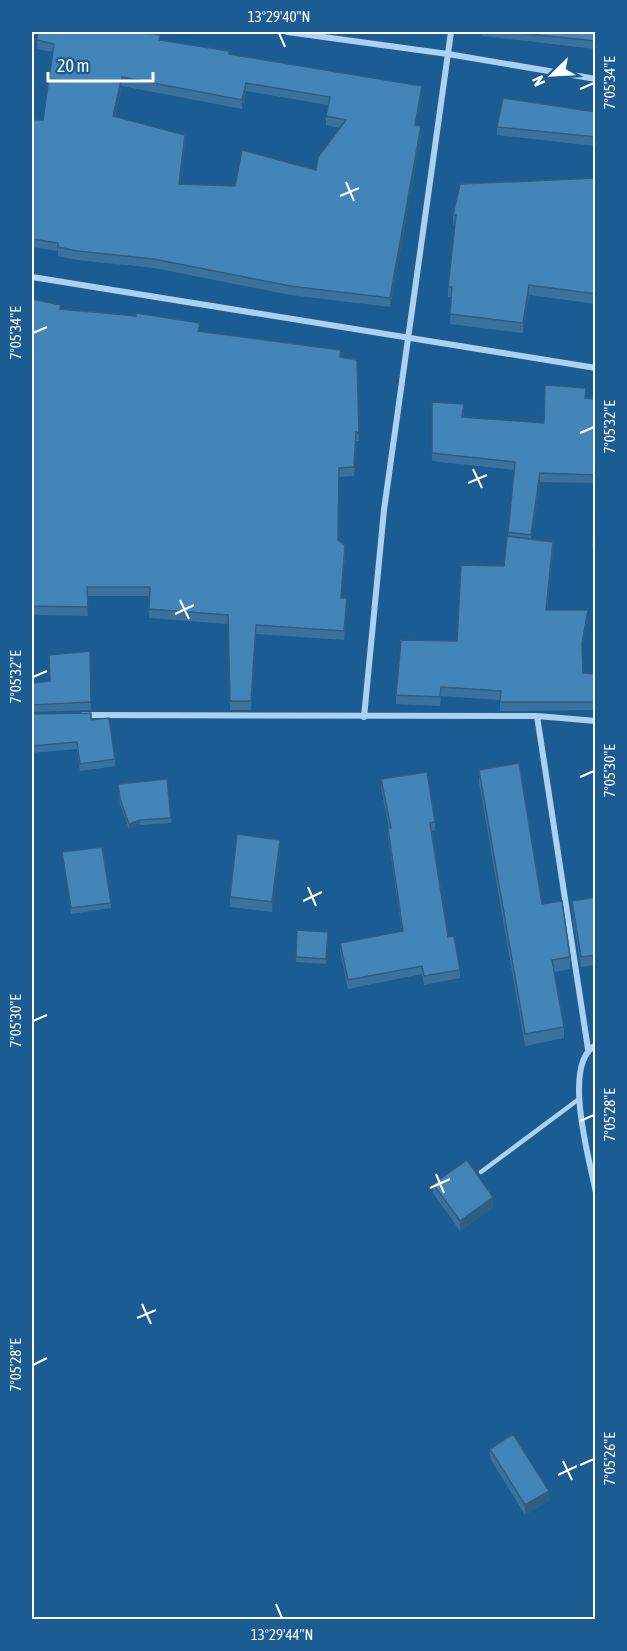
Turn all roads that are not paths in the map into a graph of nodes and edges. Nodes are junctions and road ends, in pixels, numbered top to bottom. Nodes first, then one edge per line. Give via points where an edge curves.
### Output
1 (287, 32) edge
2 (451, 32) edge
3 (448, 54) junction
4 (596, 80) edge
5 (32, 277) edge
6 (407, 339) junction
7 (596, 368) edge
8 (72, 716) edge
9 (537, 716) junction
10 (364, 717) junction
11 (596, 721) edge
12 (596, 1045) edge
13 (588, 1049) junction
14 (579, 1099) junction
15 (481, 1172) dead end
16 (596, 1193) edge

1 - 3 street
2 - 3 street
3 - 4 street
3 - 6 street
5 - 6 street
6 - 7 street
6 - 10 street via 384,510
8 - 10 street
9 - 10 street
9 - 11 street
9 - 13 street
12 - 13 street
13 - 14 street via 580,1071
14 - 15 lane
14 - 16 street

